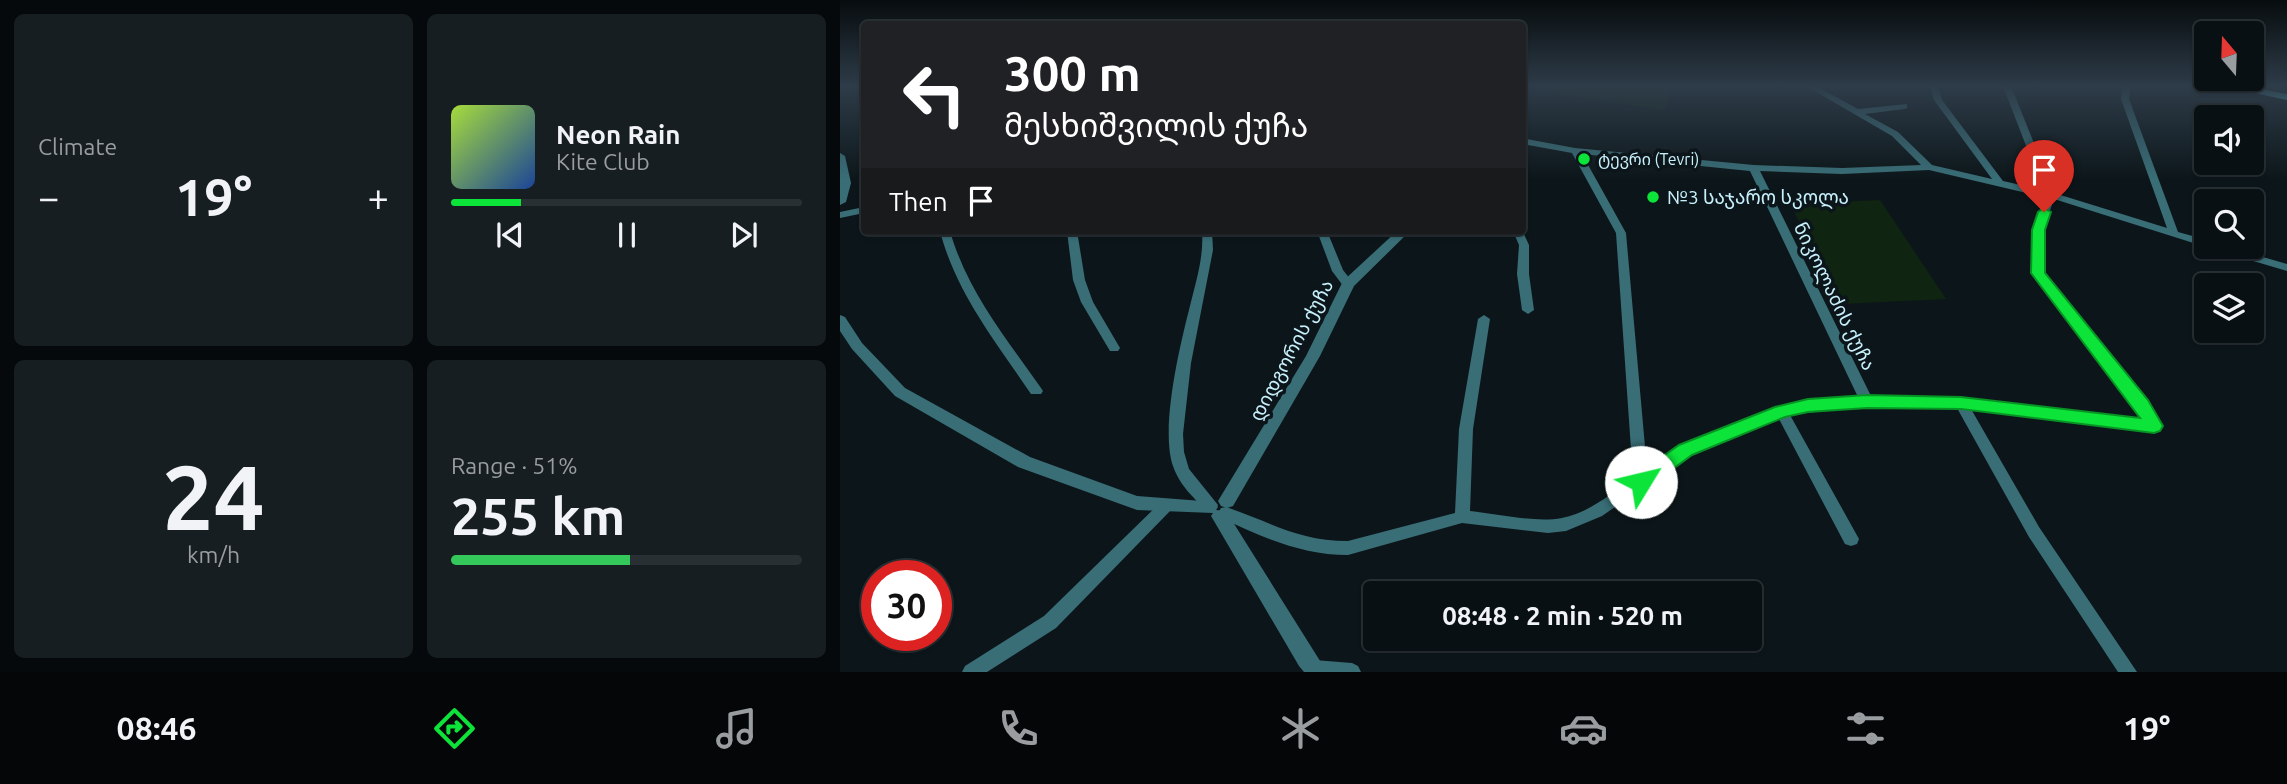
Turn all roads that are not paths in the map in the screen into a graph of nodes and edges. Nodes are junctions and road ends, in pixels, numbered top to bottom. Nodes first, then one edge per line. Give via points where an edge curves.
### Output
1 (1867, 117) edge
2 (1951, 117) edge
3 (2019, 117) edge
4 (2132, 117) edge
5 (1526, 142) edge
6 (1576, 151) junction
7 (840, 156) edge
8 (1929, 167) junction
9 (1754, 168) junction
10 (1999, 182) junction
11 (2050, 195) junction
12 (840, 202) edge
13 (861, 211) edge
14 (840, 215) edge
15 (2174, 234) junction
16 (946, 235) edge
17 (1073, 235) edge
18 (1207, 235) edge
19 (1324, 235) edge
20 (1400, 235) edge
21 (1520, 235) edge
22 (2194, 240) edge
23 (2257, 259) edge
24 (2287, 268) edge
25 (1348, 284) junction
26 (1528, 310) dead end
27 (1484, 319) dead end
28 (840, 320) edge
29 (1114, 348) dead end
30 (1036, 391) dead end
31 (1867, 401) junction
32 (1961, 403) junction
33 (1782, 412) junction
34 (1641, 482) junction
35 (1167, 505) junction
36 (1218, 508) junction
37 (1462, 517) junction
38 (1851, 539) dead end
39 (1316, 671) edge
40 (971, 672) edge
41 (1352, 672) edge
42 (2128, 672) edge

1 - 8 street via 1895,134
2 - 10 street
3 - 11 street
4 - 15 street
5 - 6 street
6 - 9 street
6 - 34 street via 1621,233
7 - 12 street via 845,183
8 - 9 street via 1842,171
8 - 10 street
9 - 31 street, ნიკოლაძის ქუჩა
10 - 11 street
11 - 15 street
11 - 32 street via 2038,230 2038,273 2154,426
13 - 14 street
15 - 22 street
16 - 30 street via 964,284
17 - 29 street via 1083,291
18 - 36 street via 1208,258 1189,336 1177,436 1180,467 1188,481
19 - 25 street
20 - 25 street, დიდგორის ქუჩა
21 - 26 street
23 - 24 street
25 - 36 street, დიდგორის ქუჩა via 1313,356
27 - 37 street via 1466,429
28 - 35 street via 856,346 900,392 1024,463 1137,503
31 - 32 street
31 - 33 street
32 - 42 street via 2034,533
33 - 34 street via 1686,450
33 - 38 street
34 - 37 street via 1597,511 1566,524
35 - 36 street
35 - 40 street via 1050,622
36 - 37 street via 1273,534 1334,549
36 - 39 street
39 - 41 street

